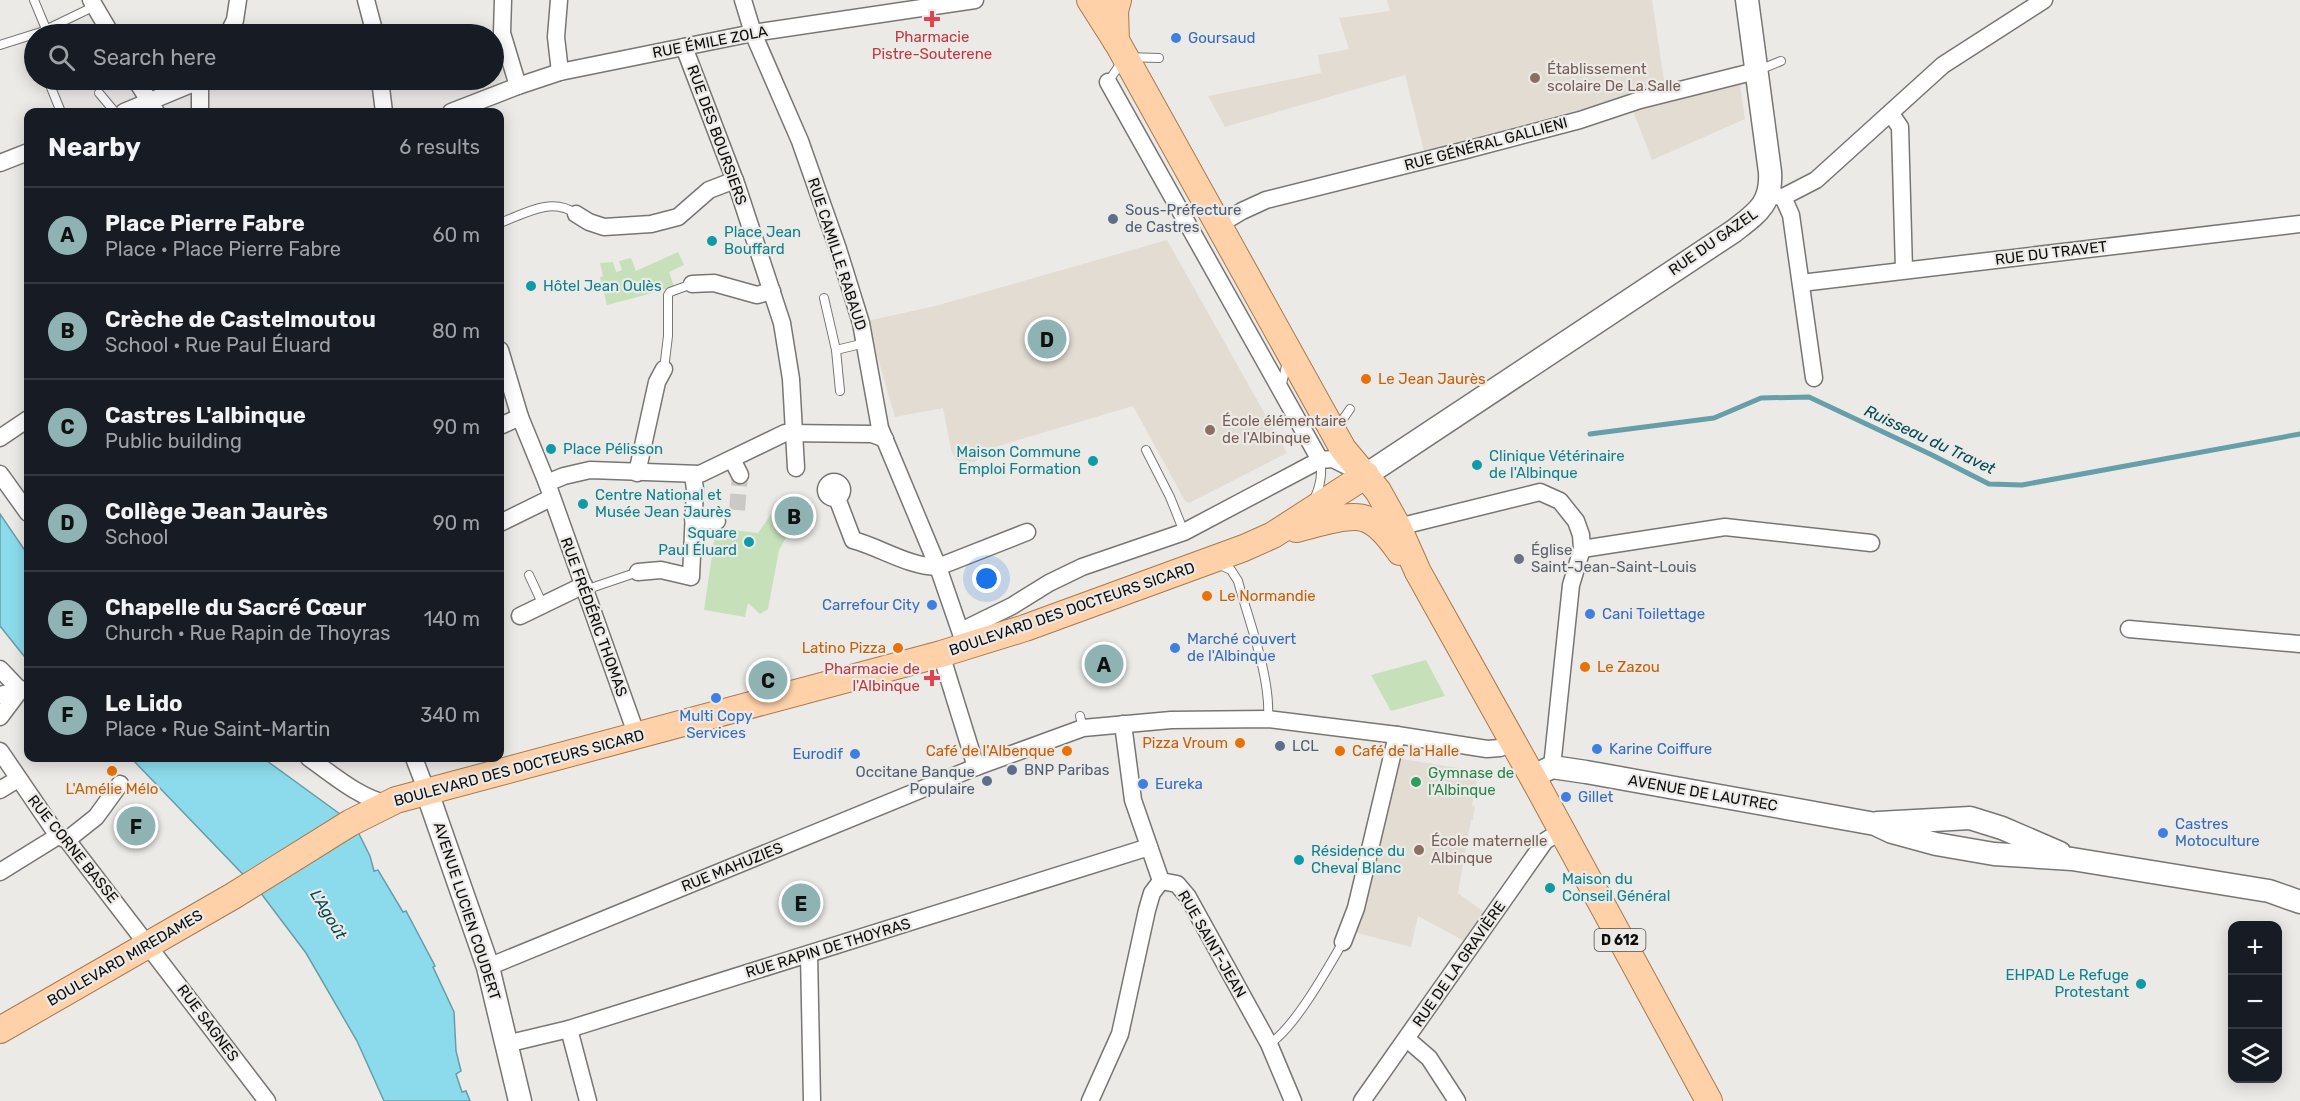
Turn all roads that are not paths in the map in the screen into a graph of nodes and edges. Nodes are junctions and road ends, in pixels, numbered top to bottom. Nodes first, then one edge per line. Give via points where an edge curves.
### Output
1 (34, 0) edge
2 (238, 0) edge
3 (366, 0) edge
4 (503, 0) edge
5 (559, 0) edge
6 (743, 0) edge
7 (975, 0) edge
8 (1090, 0) edge
9 (1118, 0) edge
10 (1747, 0) edge
11 (2044, 0) edge
12 (93, 3) edge
13 (41, 24) edge
14 (57, 24) edge
15 (105, 24) edge
16 (233, 24) edge
17 (372, 24) edge
18 (502, 24) edge
19 (753, 33) junction
20 (24, 38) edge
21 (504, 40) edge
22 (0, 45) edge
23 (684, 47) junction
24 (1120, 49) junction
25 (1159, 58) dead end
26 (1781, 61) dead end
27 (1756, 71) junction
28 (560, 72) junction
29 (1108, 82) joint
30 (518, 86) junction
31 (52, 90) edge
32 (142, 90) edge
33 (182, 90) edge
34 (200, 90) edge
35 (381, 90) edge
36 (99, 93) dead end
37 (152, 107) edge
38 (58, 108) edge
39 (111, 108) edge
40 (200, 108) edge
41 (384, 108) edge
42 (461, 108) edge
43 (1891, 114) junction
44 (1162, 151) junction
45 (24, 153) edge
46 (1, 159) edge
47 (735, 180) junction
48 (1776, 196) junction
49 (576, 214) joint
50 (504, 222) edge
51 (2300, 224) edge
52 (1207, 232) junction
53 (1904, 270) junction
54 (1801, 283) junction
55 (692, 284) joint
56 (772, 291) junction
57 (824, 298) dead end
58 (865, 344) junction
59 (836, 350) junction
60 (1289, 352) junction
61 (504, 364) edge
62 (1267, 364) junction
63 (664, 369) joint
64 (1814, 378) dead end
65 (1281, 390) junction
66 (840, 392) dead end
67 (1350, 409) dead end
68 (520, 417) junction
69 (24, 421) edge
70 (504, 424) edge
71 (1334, 432) junction
72 (793, 433) junction
73 (0, 438) edge
74 (885, 439) junction
75 (1146, 450) dead end
76 (732, 459) junction
77 (1320, 460) junction
78 (796, 468) dead end
79 (637, 473) junction
80 (0, 474) edge
81 (693, 475) junction
82 (740, 475) tunnel mouth
83 (1366, 475) junction
84 (549, 490) junction
85 (837, 498) dead end
86 (24, 507) edge
87 (1307, 514) junction
88 (693, 519) junction
89 (504, 520) edge
90 (717, 521) dead end
91 (1398, 527) junction
92 (1027, 532) dead end
93 (1184, 532) junction
94 (1273, 535) junction
95 (1871, 543) dead end
96 (1582, 549) junction
97 (1210, 561) junction
98 (938, 567) junction
99 (638, 572) joint
100 (1418, 572) junction
101 (529, 575) dead end
102 (584, 588) junction
103 (543, 605) junction
104 (520, 616) dead end
105 (2128, 629) dead end
106 (964, 639) junction
107 (2300, 644) edge
108 (941, 654) junction
109 (0, 669) edge
110 (24, 685) edge
111 (24, 686) edge
112 (24, 687) edge
113 (0, 695) edge
114 (0, 717) edge
115 (1268, 719) junction
116 (1123, 724) junction
117 (1397, 735) junction
118 (637, 736) junction
119 (1512, 741) junction
120 (0, 751) edge
121 (315, 762) edge
122 (416, 762) edge
123 (976, 767) junction
124 (1542, 772) junction
125 (18, 779) junction
126 (120, 784) dead end
127 (0, 790) edge
128 (427, 792) junction
129 (388, 804) junction
130 (1561, 831) junction
131 (1949, 833) junction
132 (62, 838) junction
133 (1149, 847) junction
134 (2072, 859) junction
135 (0, 872) edge
136 (1161, 881) junction
137 (251, 885) joint
138 (2300, 890) edge
139 (2269, 891) junction
140 (2300, 902) edge
141 (1343, 942) joint
142 (148, 944) junction
143 (809, 954) junction
144 (488, 967) junction
145 (569, 1029) junction
146 (0, 1030) edge
147 (1407, 1039) junction
148 (506, 1044) junction
149 (1269, 1044) junction
150 (267, 1101) edge
151 (520, 1101) edge
152 (588, 1101) edge
153 (812, 1101) edge
154 (1090, 1101) edge
155 (1293, 1101) edge
156 (1362, 1101) edge
157 (1457, 1101) edge
158 (1709, 1101) edge

1 - 13 lane
2 - 16 street
3 - 17 street
4 - 18 street
5 - 28 street via 556,37
6 - 19 street, RUE CAMILLE RABAUD
7 - 19 street, RUE ÉMILE ZOLA
8 - 24 main road, D 612
9 - 24 main road via 1115,18
10 - 27 main road
11 - 43 street, RUE DU GAZEL via 1952,59 1922,82
12 - 14 lane
12 - 15 street
19 - 23 street, RUE ÉMILE ZOLA
19 - 58 street, RUE CAMILLE RABAUD via 800,141 838,249
20 - 22 lane
21 - 30 street
23 - 28 street, RUE ÉMILE ZOLA
23 - 47 street, RUE DES BOURSIERS
24 - 25 lane
24 - 29 lane
24 - 44 main road, D 612
26 - 27 lane
27 - 48 main road
27 - 52 street, RUE GÉNÉRAL GALLIENI via 1266,200
28 - 30 street, RUE ÉMILE ZOLA
29 - 44 street
30 - 42 street, RUE ÉMILE ZOLA
31 - 38 lane
32 - 37 street
33 - 37 street
34 - 40 street
35 - 41 street
36 - 39 lane
43 - 48 street, RUE DU GAZEL via 1816,180
43 - 53 street via 1900,128
44 - 52 main road, D 612
45 - 46 street
47 - 49 street via 709,190 678,217 651,224 604,227
47 - 56 street, RUE DES BOURSIERS
48 - 54 street via 1791,215
48 - 83 main road, RUE DU GAZEL via 1734,231
49 - 50 lane via 553,205
51 - 53 street, RUE DU TRAVET
52 - 60 main road, D 612
52 - 62 street
53 - 54 street, RUE DU TRAVET
54 - 64 street
55 - 56 street via 714,283 757,295
55 - 63 lane via 668,295
56 - 72 street, RUE DES BOURSIERS via 789,360
57 - 59 lane
58 - 59 lane
58 - 74 street, RUE CAMILLE RABAUD
59 - 66 lane
60 - 62 lane
60 - 65 lane
60 - 71 main road, D 612
61 - 68 street
62 - 65 street
63 - 79 street via 657,382
65 - 77 street
67 - 71 lane
68 - 70 street
68 - 84 street
69 - 73 street
71 - 83 main road, D 612
72 - 74 street via 872,434
72 - 76 street
72 - 78 street, RUE DES BOURSIERS
74 - 98 street, RUE CAMILLE RABAUD
75 - 93 lane
76 - 81 street
76 - 82 street
77 - 83 street via 1333,459
77 - 87 lane via 1320,483
77 - 93 street
79 - 81 street
79 - 84 street via 590,471 564,476
80 - 86 street
81 - 88 street
83 - 87 main road, BOULEVARD DES DOCTEURS SICARD
83 - 91 main road, D 612
84 - 89 street
84 - 102 street, RUE FRÉDÉRIC THOMAS
85 - 98 street via 853,540 908,562
87 - 94 main road, BOULEVARD DES DOCTEURS SICARD
88 - 90 street
88 - 99 street via 691,577 661,570
91 - 96 street via 1540,492 1560,501 1576,521
91 - 100 main road, D 612
92 - 98 street
93 - 106 street via 1076,570
94 - 97 main road, BOULEVARD DES DOCTEURS SICARD
94 - 100 main road, BOULEVARD DES DOCTEURS SICARD via 1354,516 1366,519 1381,529
95 - 96 street via 1725,527
96 - 124 street via 1571,585
97 - 106 main road, BOULEVARD DES DOCTEURS SICARD
97 - 115 lane via 1231,570 1247,598 1260,644
98 - 106 street, RUE CAMILLE RABAUD
99 - 102 lane
100 - 119 main road, D 612
101 - 103 lane
102 - 103 street
102 - 118 street, RUE FRÉDÉRIC THOMAS via 601,647
103 - 104 street
105 - 107 street
106 - 108 main road, BOULEVARD DES DOCTEURS SICARD
108 - 118 main road, BOULEVARD DES DOCTEURS SICARD via 730,706
108 - 123 street
109 - 110 street
111 - 113 street
112 - 114 street
115 - 116 street, RUE MAHUZIES
115 - 117 street, RUE MAHUZIES
116 - 123 street, RUE MAHUZIES via 1081,722
116 - 133 street, RUE SAINT-JEAN via 1133,800
117 - 119 street, RUE MAHUZIES via 1487,749
117 - 141 street via 1356,908
118 - 128 main road, BOULEVARD DES DOCTEURS SICARD
119 - 124 main road, D 612
120 - 125 street, RUE CORNE BASSE
121 - 129 street via 353,789
122 - 128 street
123 - 144 street, RUE MAHUZIES
124 - 130 main road, D 612
124 - 131 main road, AVENUE DE LAUTREC via 1875,824 1892,832
125 - 127 street
125 - 132 street, RUE CORNE BASSE
126 - 132 street via 96,817
128 - 129 main road, BOULEVARD DES DOCTEURS SICARD
128 - 144 main road, AVENUE LUCIEN COUDERT
129 - 137 main road, BOULEVARD DES DOCTEURS SICARD
130 - 147 street, RUE DE LA GRAVIÈRE via 1545,841
130 - 158 main road, D 612
131 - 134 main road, AVENUE DE LAUTREC via 1983,849
131 - 134 main road, AVENUE DE LAUTREC via 1970,818
132 - 135 street
132 - 142 street, RUE CORNE BASSE
133 - 136 street, RUE SAINT-JEAN
133 - 143 street, RUE RAPIN DE THOYRAS
134 - 139 main road, AVENUE DE LAUTREC
136 - 149 street, RUE SAINT-JEAN via 1177,884 1188,897
136 - 154 street via 1152,893 1120,1034
137 - 142 main road, BOULEVARD MIREDAMES
138 - 139 main road, AVENUE DE LAUTREC
139 - 140 main road, AVENUE DE LAUTREC
141 - 149 lane via 1299,1012 1277,1040
142 - 146 main road, BOULEVARD MIREDAMES
142 - 150 street, RUE SAGNES
143 - 145 street, RUE RAPIN DE THOYRAS
143 - 153 street
144 - 148 main road, AVENUE LUCIEN COUDERT
145 - 148 street, RUE RAPIN DE THOYRAS
145 - 152 street
147 - 156 street, RUE DE LA GRAVIÈRE
147 - 157 street via 1429,1058
148 - 151 main road, AVENUE LUCIEN COUDERT
149 - 155 street, RUE SAINT-JEAN

